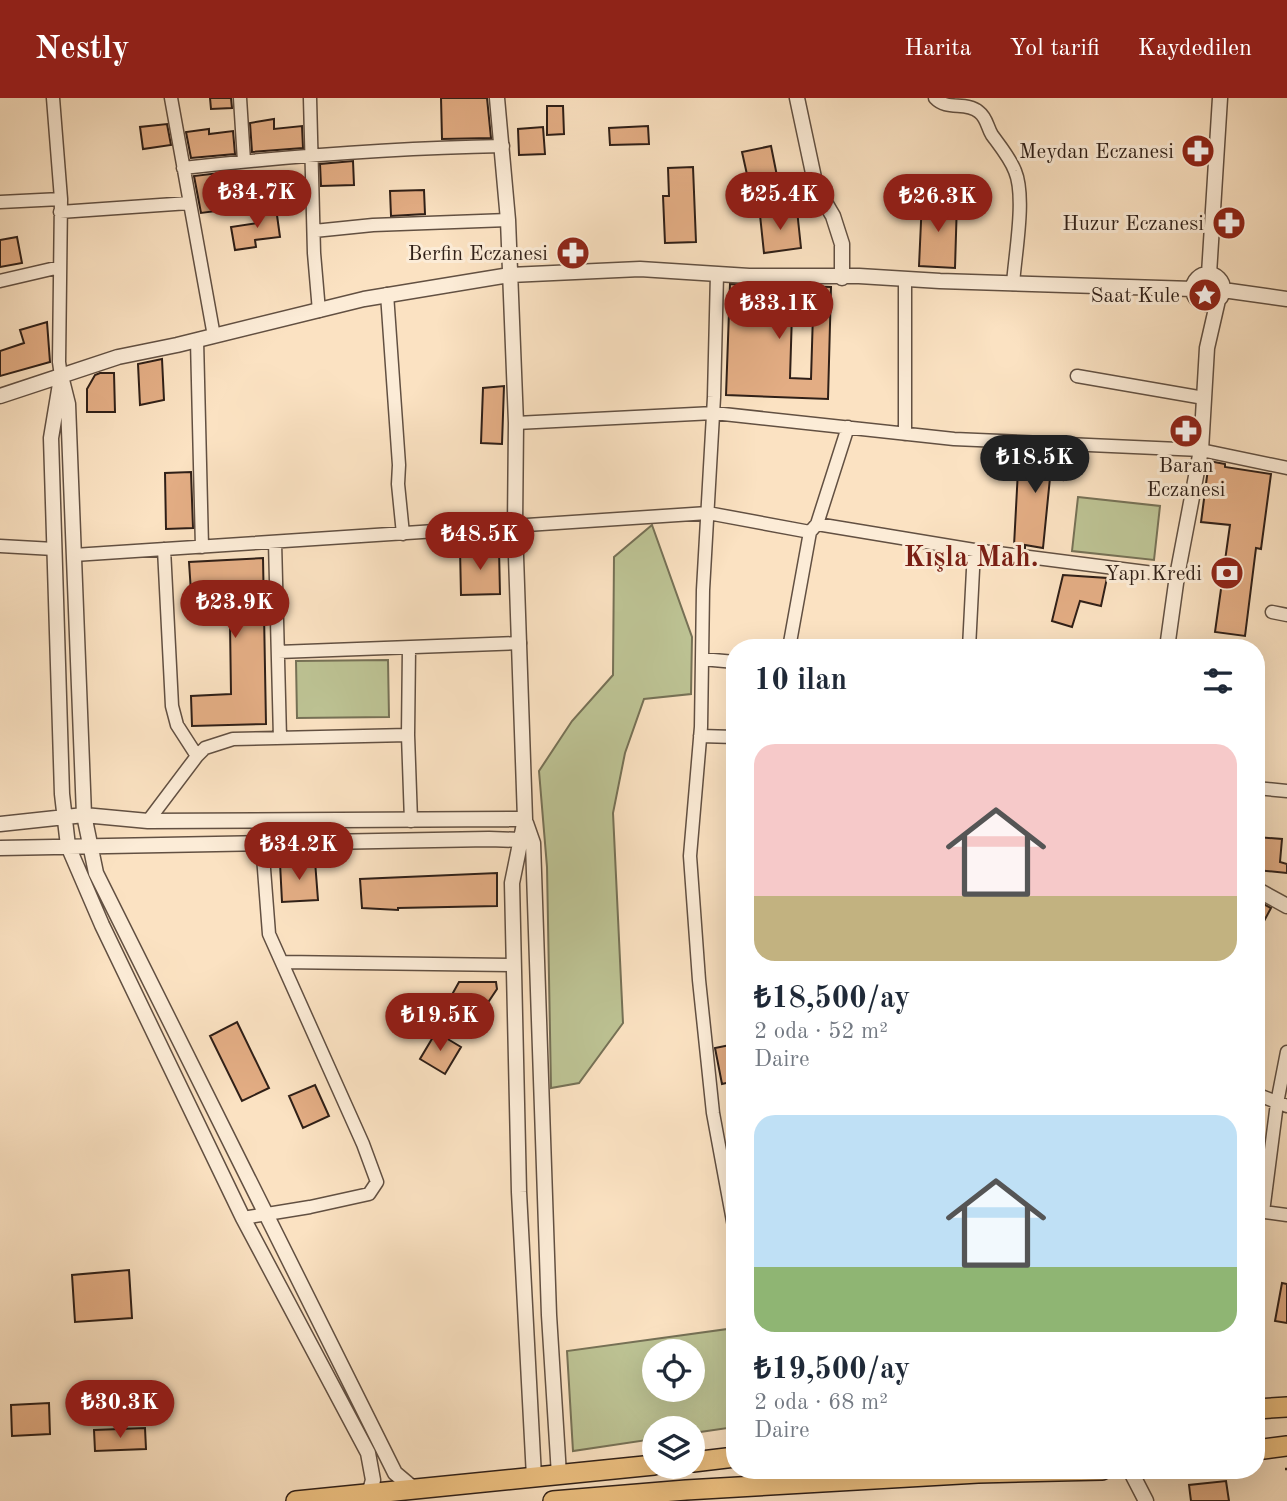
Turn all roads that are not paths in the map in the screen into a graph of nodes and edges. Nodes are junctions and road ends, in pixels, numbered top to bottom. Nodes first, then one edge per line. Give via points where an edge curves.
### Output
1 (53, 98) edge
2 (171, 98) edge
3 (240, 98) edge
4 (310, 98) edge
5 (497, 98) edge
6 (797, 98) edge
7 (935, 98) edge
8 (1220, 98) edge
9 (503, 146) junction
10 (311, 154) junction
11 (244, 161) junction
12 (183, 168) junction
13 (0, 202) edge
14 (190, 203) junction
15 (61, 205) junction
16 (508, 220) junction
17 (314, 231) junction
18 (60, 267) junction
19 (717, 274) junction
20 (1209, 274) junction
21 (510, 275) junction
22 (842, 278) junction
23 (905, 279) junction
24 (0, 281) edge
25 (1013, 284) junction
26 (387, 294) junction
27 (1196, 295) junction
28 (1221, 295) junction
29 (1287, 299) edge
30 (319, 311) junction
31 (214, 336) junction
32 (197, 340) junction
33 (1207, 348) junction
34 (61, 376) junction
35 (1077, 376) dead end
36 (0, 396) edge
37 (1204, 398) junction
38 (714, 413) junction
39 (516, 424) junction
40 (848, 427) junction
41 (905, 434) junction
42 (1201, 450) junction
43 (1287, 468) edge
44 (708, 513) junction
45 (515, 527) junction
46 (814, 528) junction
47 (403, 534) junction
48 (275, 542) junction
49 (0, 546) edge
50 (202, 547) junction
51 (54, 548) junction
52 (164, 549) junction
53 (974, 550) junction
54 (74, 555) junction
55 (1177, 576) junction
56 (1272, 612) dead end
57 (1287, 615) edge
58 (791, 639) edge
59 (969, 639) edge
60 (1168, 639) edge
61 (520, 643) junction
62 (410, 648) junction
63 (278, 652) junction
64 (702, 659) junction
65 (726, 661) edge
66 (408, 735) junction
67 (700, 736) junction
68 (726, 737) edge
69 (280, 738) junction
70 (197, 756) junction
71 (1265, 789) edge
72 (1287, 791) edge
73 (84, 815) junction
74 (64, 816) junction
75 (525, 819) junction
76 (148, 821) junction
77 (411, 821) junction
78 (0, 824) edge
79 (527, 841) junction
80 (262, 843) junction
81 (68, 846) junction
82 (90, 846) junction
83 (0, 848) edge
84 (1265, 895) edge
85 (1287, 906) edge
86 (282, 962) junction
87 (514, 965) junction
88 (1287, 1052) edge
89 (1265, 1098) edge
90 (1282, 1105) edge
91 (726, 1164) edge
92 (1265, 1188) edge
93 (265, 1213) junction
94 (1265, 1213) edge
95 (1287, 1215) edge
96 (243, 1218) junction
97 (1287, 1407) edge
98 (1265, 1408) edge
99 (1287, 1446) edge
100 (1265, 1449) edge
101 (726, 1458) edge
102 (705, 1461) edge
103 (642, 1466) edge
104 (559, 1475) junction
105 (534, 1477) junction
106 (885, 1479) edge
107 (1135, 1479) edge
108 (414, 1489) junction
109 (369, 1494) junction
110 (296, 1501) edge
111 (556, 1501) edge
112 (1146, 1501) edge

1 - 15 street
2 - 12 street
3 - 11 street
4 - 10 street
5 - 9 street
6 - 22 street via 816,187 842,244
7 - 25 street via 944,106 976,109 985,117 1015,171 1020,203
8 - 20 street
9 - 10 street
9 - 16 street
10 - 11 street
10 - 17 street
11 - 12 street
12 - 14 street
13 - 15 street
14 - 15 street
14 - 31 street
15 - 18 street
16 - 17 street
16 - 21 street
17 - 30 street
18 - 24 street
18 - 34 street
19 - 21 street via 640,269
19 - 22 street
19 - 38 street
20 - 27 street via 1199,277
20 - 28 street via 1217,278
21 - 26 street
21 - 39 street
22 - 23 street
23 - 25 street
23 - 41 street
25 - 27 street
26 - 30 street
26 - 47 street
27 - 28 street via 1209,305
27 - 33 street
28 - 29 street
28 - 33 street
30 - 31 street
31 - 32 street
32 - 34 street via 118,357
32 - 50 street
33 - 37 street
34 - 36 street
34 - 51 street via 51,438
34 - 54 street via 68,404
35 - 37 street
37 - 42 street
38 - 39 street
38 - 40 street
38 - 44 street
39 - 45 street
40 - 41 street
40 - 46 street
41 - 42 street
42 - 43 street
42 - 55 street
44 - 45 street
44 - 46 street
44 - 64 street
45 - 47 street
45 - 61 street
46 - 53 street
46 - 58 street
47 - 48 street
48 - 50 street
48 - 63 street
49 - 51 street
50 - 52 street
51 - 74 street
52 - 54 street
52 - 70 street via 172,706 177,725
53 - 55 street
53 - 59 street
54 - 73 street
55 - 60 street
56 - 57 street
61 - 62 street
61 - 75 street
62 - 63 street
62 - 66 street
63 - 69 street
64 - 65 street
64 - 67 street
66 - 69 street
66 - 77 street
67 - 68 street
67 - 91 street via 690,856 713,1113
69 - 70 street via 233,739 205,748
70 - 76 street
71 - 72 street
73 - 74 street
73 - 76 street
73 - 82 street
74 - 78 street
74 - 81 street
75 - 77 street
75 - 79 street
76 - 77 street
79 - 80 street
79 - 87 street via 512,883
79 - 104 street
80 - 82 street
80 - 86 street via 269,934
81 - 82 street
81 - 83 street
81 - 96 street
82 - 93 street via 96,873
84 - 85 street
86 - 87 street
86 - 93 street via 377,1182 369,1194
87 - 105 street via 519,1192
88 - 90 street
89 - 90 street
90 - 92 street
93 - 96 street
93 - 108 street via 395,1473
94 - 95 street
96 - 109 street via 368,1453 373,1480
97 - 98 highway
99 - 100 highway
101 - 102 highway
103 - 104 highway
104 - 105 highway
105 - 108 highway
106 - 111 highway
107 - 112 street
108 - 109 highway
109 - 110 highway

